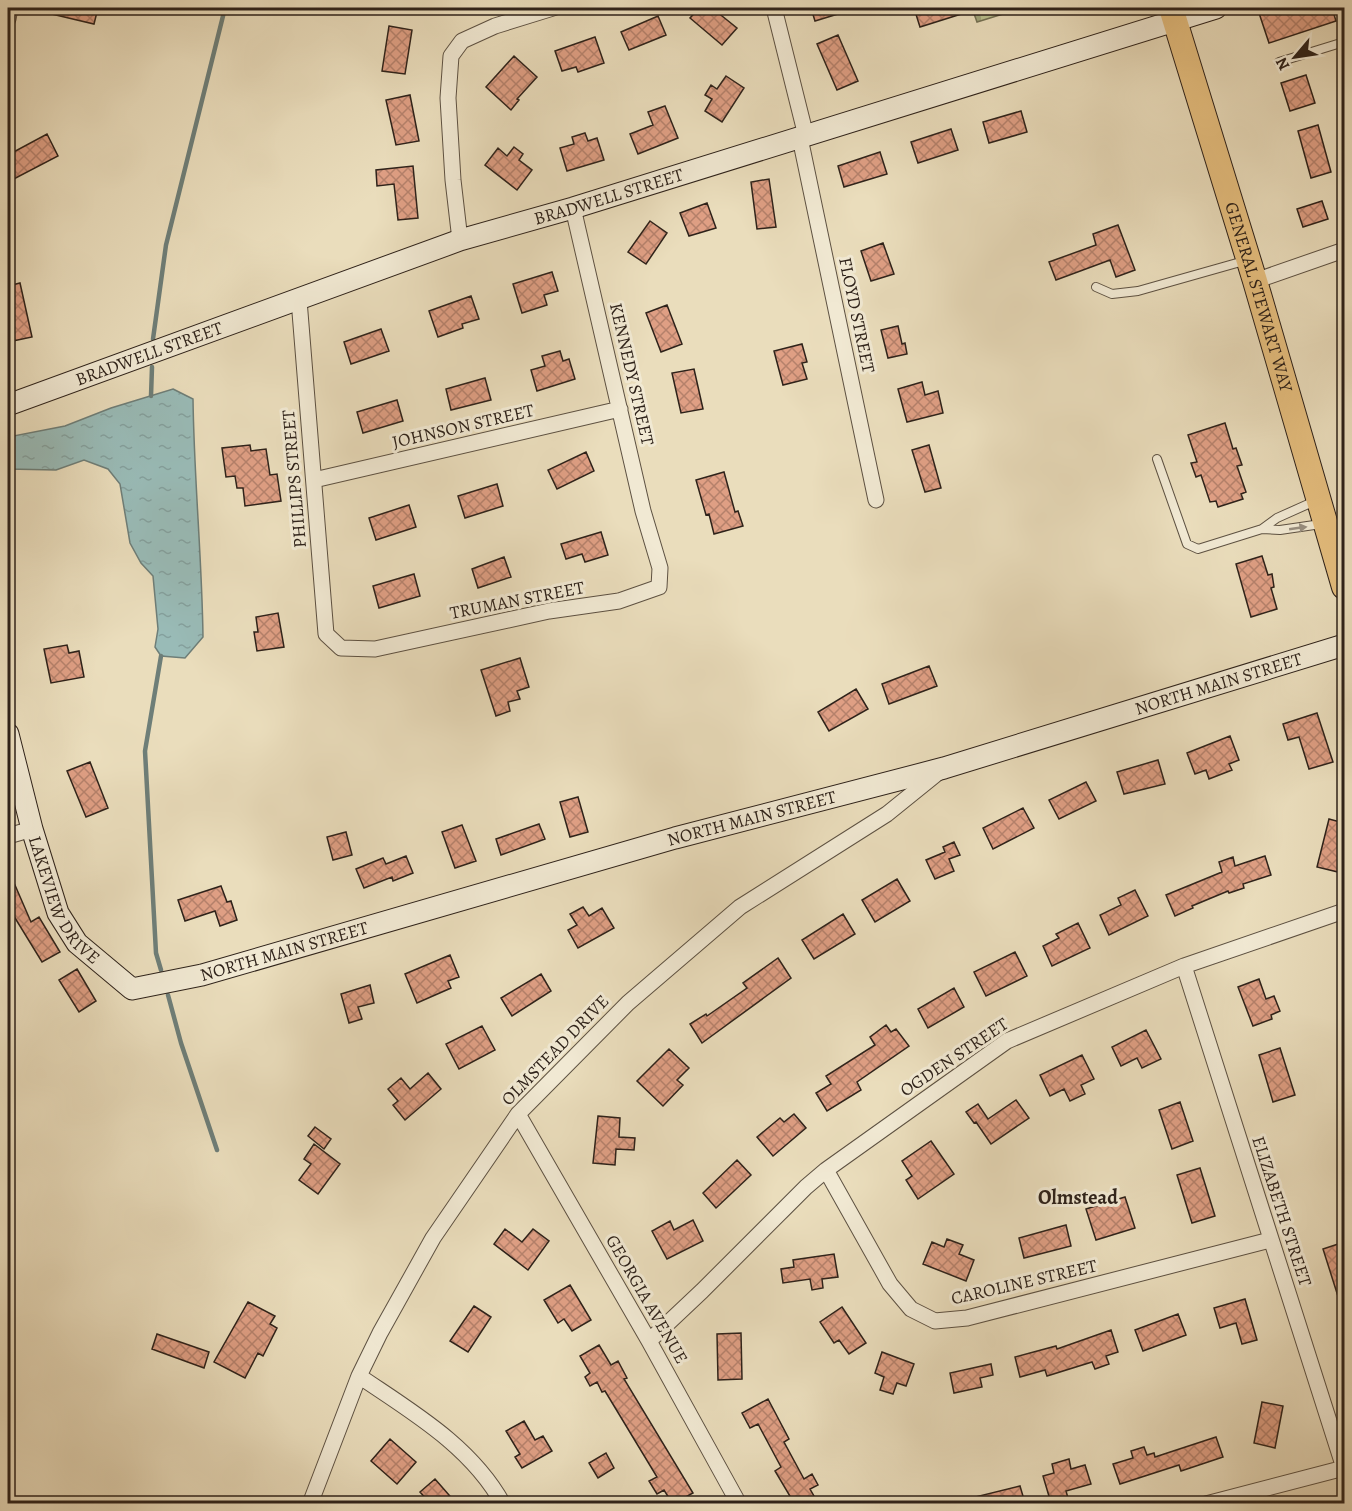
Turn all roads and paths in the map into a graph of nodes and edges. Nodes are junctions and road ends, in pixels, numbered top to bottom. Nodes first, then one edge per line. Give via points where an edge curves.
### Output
1 (10, 8) edge
2 (553, 8) edge
3 (774, 8) edge
4 (1216, 8) edge
5 (1342, 8) edge
6 (1173, 14) edge
7 (1344, 14) edge
8 (8, 19) edge
9 (1344, 42) edge
10 (1279, 62) dead end
11 (803, 137) junction
12 (573, 208) junction
13 (460, 240) junction
14 (1344, 250) edge
15 (1252, 270) junction
16 (1096, 287) dead end
17 (299, 300) junction
18 (8, 405) edge
19 (620, 408) junction
20 (1157, 459) dead end
21 (314, 480) junction
22 (1319, 499) junction
23 (876, 501) dead end
24 (1326, 524) junction
25 (1262, 530) junction
26 (655, 548) joint
27 (1344, 586) edge
28 (1344, 645) edge
29 (341, 648) joint
30 (8, 734) edge
31 (944, 768) junction
32 (32, 829) junction
33 (8, 836) edge
34 (1344, 911) edge
35 (1184, 966) junction
36 (158, 984) joint
37 (518, 1114) junction
38 (826, 1170) junction
39 (1270, 1240) junction
40 (649, 1341) junction
41 (359, 1376) junction
42 (1344, 1468) edge
43 (310, 1503) edge
44 (503, 1503) edge
45 (739, 1503) edge
46 (1206, 1503) edge

1 - 8 street
2 - 13 street via 462,41 451,56 448,98
3 - 11 street, FLOYD STREET
4 - 6 street, BRADWELL STREET
5 - 7 lane
6 - 11 street, BRADWELL STREET
6 - 15 main road, GENERAL STEWART WAY
9 - 10 lane
11 - 12 street, BRADWELL STREET
11 - 23 street, FLOYD STREET
12 - 13 street, BRADWELL STREET
12 - 19 street, KENNEDY STREET
13 - 17 street, BRADWELL STREET
14 - 15 street
15 - 16 lane via 1112,294
15 - 22 main road, GENERAL STEWART WAY
17 - 18 street, BRADWELL STREET
17 - 21 street, PHILLIPS STREET
19 - 21 street, JOHNSON STREET
19 - 26 street, KENNEDY STREET
20 - 25 lane via 1187,544 1198,549
21 - 29 street, PHILLIPS STREET via 326,634
22 - 24 main road, GENERAL STEWART WAY
22 - 25 lane via 1277,518
25 -> 24 lane
24 - 27 main road, GENERAL STEWART WAY
26 - 29 street, TRUMAN STREET via 659,588 619,601 549,611 375,649
28 - 31 street, NORTH MAIN STREET
30 - 32 street, LAKEVIEW DRIVE
31 - 36 street, NORTH MAIN STREET via 675,838 202,975
31 - 37 street, OLMSTEAD DRIVE via 887,814 740,907 628,1003
32 - 33 street
32 - 36 street, LAKEVIEW DRIVE via 58,913 76,943 132,989
34 - 35 street, OGDEN STREET
35 - 38 street, OGDEN STREET via 1007,1041
35 - 39 street, ELIZABETH STREET
37 - 40 street, GEORGIA AVENUE
37 - 41 street, OLMSTEAD DRIVE via 433,1238
38 - 39 street, CAROLINE STREET via 890,1284 911,1309 935,1321 968,1318
38 - 40 street, OGDEN STREET
39 - 42 street, ELIZABETH STREET
40 - 45 street, GEORGIA AVENUE
41 - 43 street, OLMSTEAD DRIVE
41 - 44 street via 468,1456
42 - 46 street

